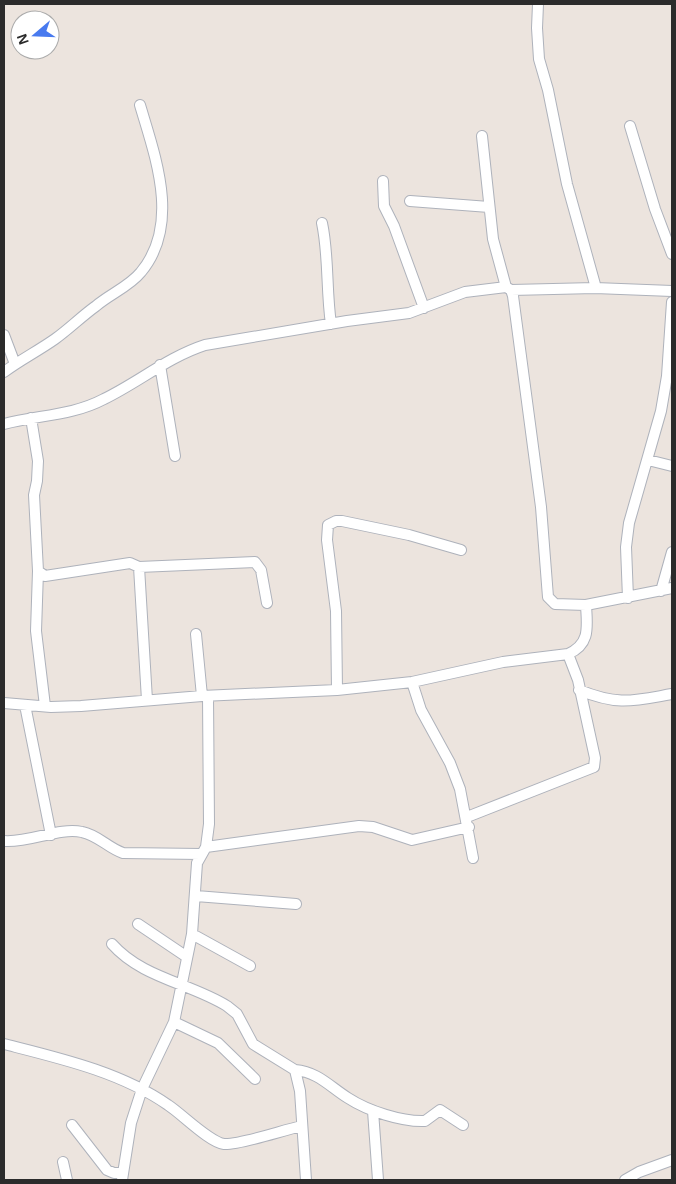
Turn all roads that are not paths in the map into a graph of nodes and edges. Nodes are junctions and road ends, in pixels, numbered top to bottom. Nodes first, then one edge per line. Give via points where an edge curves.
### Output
1 (538, 4) edge
2 (140, 105) dead end
3 (630, 126) dead end
4 (482, 136) dead end
5 (383, 181) dead end
6 (410, 200) dead end
7 (490, 207) junction
8 (322, 223) dead end
9 (672, 254) edge
10 (596, 288) junction
11 (509, 289) junction
12 (672, 291) edge
13 (672, 302) edge
14 (424, 308) junction
15 (331, 324) junction
16 (4, 334) edge
17 (15, 364) junction
18 (160, 365) junction
19 (4, 372) edge
20 (670, 377) edge
21 (31, 418) junction
22 (4, 424) edge
23 (176, 456) dead end
24 (648, 460) junction
25 (672, 466) edge
26 (461, 550) dead end
27 (672, 552) edge
28 (139, 567) junction
29 (38, 572) junction
30 (672, 588) edge
31 (661, 591) junction
32 (628, 598) junction
33 (267, 603) dead end
34 (586, 605) junction
35 (196, 634) dead end
36 (568, 654) junction
37 (412, 682) junction
38 (337, 690) junction
39 (579, 690) junction
40 (672, 694) edge
41 (205, 696) junction
42 (147, 700) junction
43 (4, 703) edge
44 (25, 705) junction
45 (45, 706) junction
46 (468, 822) junction
47 (52, 835) junction
48 (4, 841) edge
49 (203, 850) junction
50 (473, 858) dead end
51 (196, 896) junction
52 (296, 904) dead end
53 (138, 924) dead end
54 (192, 934) junction
55 (112, 944) dead end
56 (187, 957) junction
57 (250, 966) dead end
58 (182, 986) junction
59 (174, 1022) junction
60 (4, 1044) edge
61 (295, 1070) junction
62 (255, 1079) dead end
63 (142, 1089) junction
64 (373, 1111) junction
65 (72, 1125) dead end
66 (463, 1125) dead end
67 (302, 1126) junction
68 (672, 1160) edge
69 (63, 1162) dead end
70 (122, 1177) edge
71 (67, 1180) edge
72 (306, 1180) edge
73 (378, 1180) edge
74 (625, 1180) edge

1 - 10 street via 539,59 567,184
2 - 17 street via 159,174 162,219 155,248 136,277 55,339
3 - 9 street
4 - 7 street
5 - 14 street via 384,206
6 - 7 street
7 - 11 street via 493,239
8 - 15 street
10 - 11 street
10 - 12 street
11 - 14 street via 465,292
11 - 34 street via 538,488 548,598 555,604
13 - 20 street
14 - 15 street
15 - 18 street via 205,346
16 - 17 street
17 - 19 street
18 - 21 street via 96,403 57,415
18 - 23 street
20 - 24 street
21 - 22 street
21 - 29 street via 38,471 34,495
24 - 25 street
24 - 32 street via 629,523 626,547
26 - 38 street via 342,521 336,520 328,525 336,611
27 - 31 street
28 - 29 street via 130,563 45,576
28 - 33 street via 255,562 261,570
28 - 42 street
29 - 45 street via 36,630
30 - 31 street
31 - 32 street
32 - 34 street
34 - 36 street via 585,640
35 - 41 street
36 - 37 street via 503,662
36 - 39 street
37 - 38 street
37 - 46 street via 421,710 450,763
38 - 41 street
39 - 40 street via 618,702
39 - 46 street via 595,758 594,767
41 - 42 street
41 - 49 street via 209,824
42 - 45 street
43 - 44 street
44 - 45 street
44 - 47 street
46 - 49 street via 412,840 373,827 359,826
46 - 50 street
47 - 48 street
47 - 49 street via 79,831 92,834 113,850 123,853
49 - 51 street via 197,863
51 - 52 street
51 - 54 street
53 - 56 street
54 - 56 street
54 - 57 street
55 - 58 street via 141,967
56 - 58 street
58 - 59 street
58 - 61 street via 227,1006 237,1014 253,1044
59 - 62 street via 218,1043
59 - 63 street
60 - 63 street via 50,1055
61 - 64 street via 318,1076 346,1097
61 - 67 street
63 - 67 street via 222,1144 234,1144
63 - 70 street via 131,1123
64 - 66 street via 421,1122 429,1120 440,1110
64 - 73 street
65 - 70 street via 107,1170
67 - 72 street
68 - 74 street
69 - 71 street

